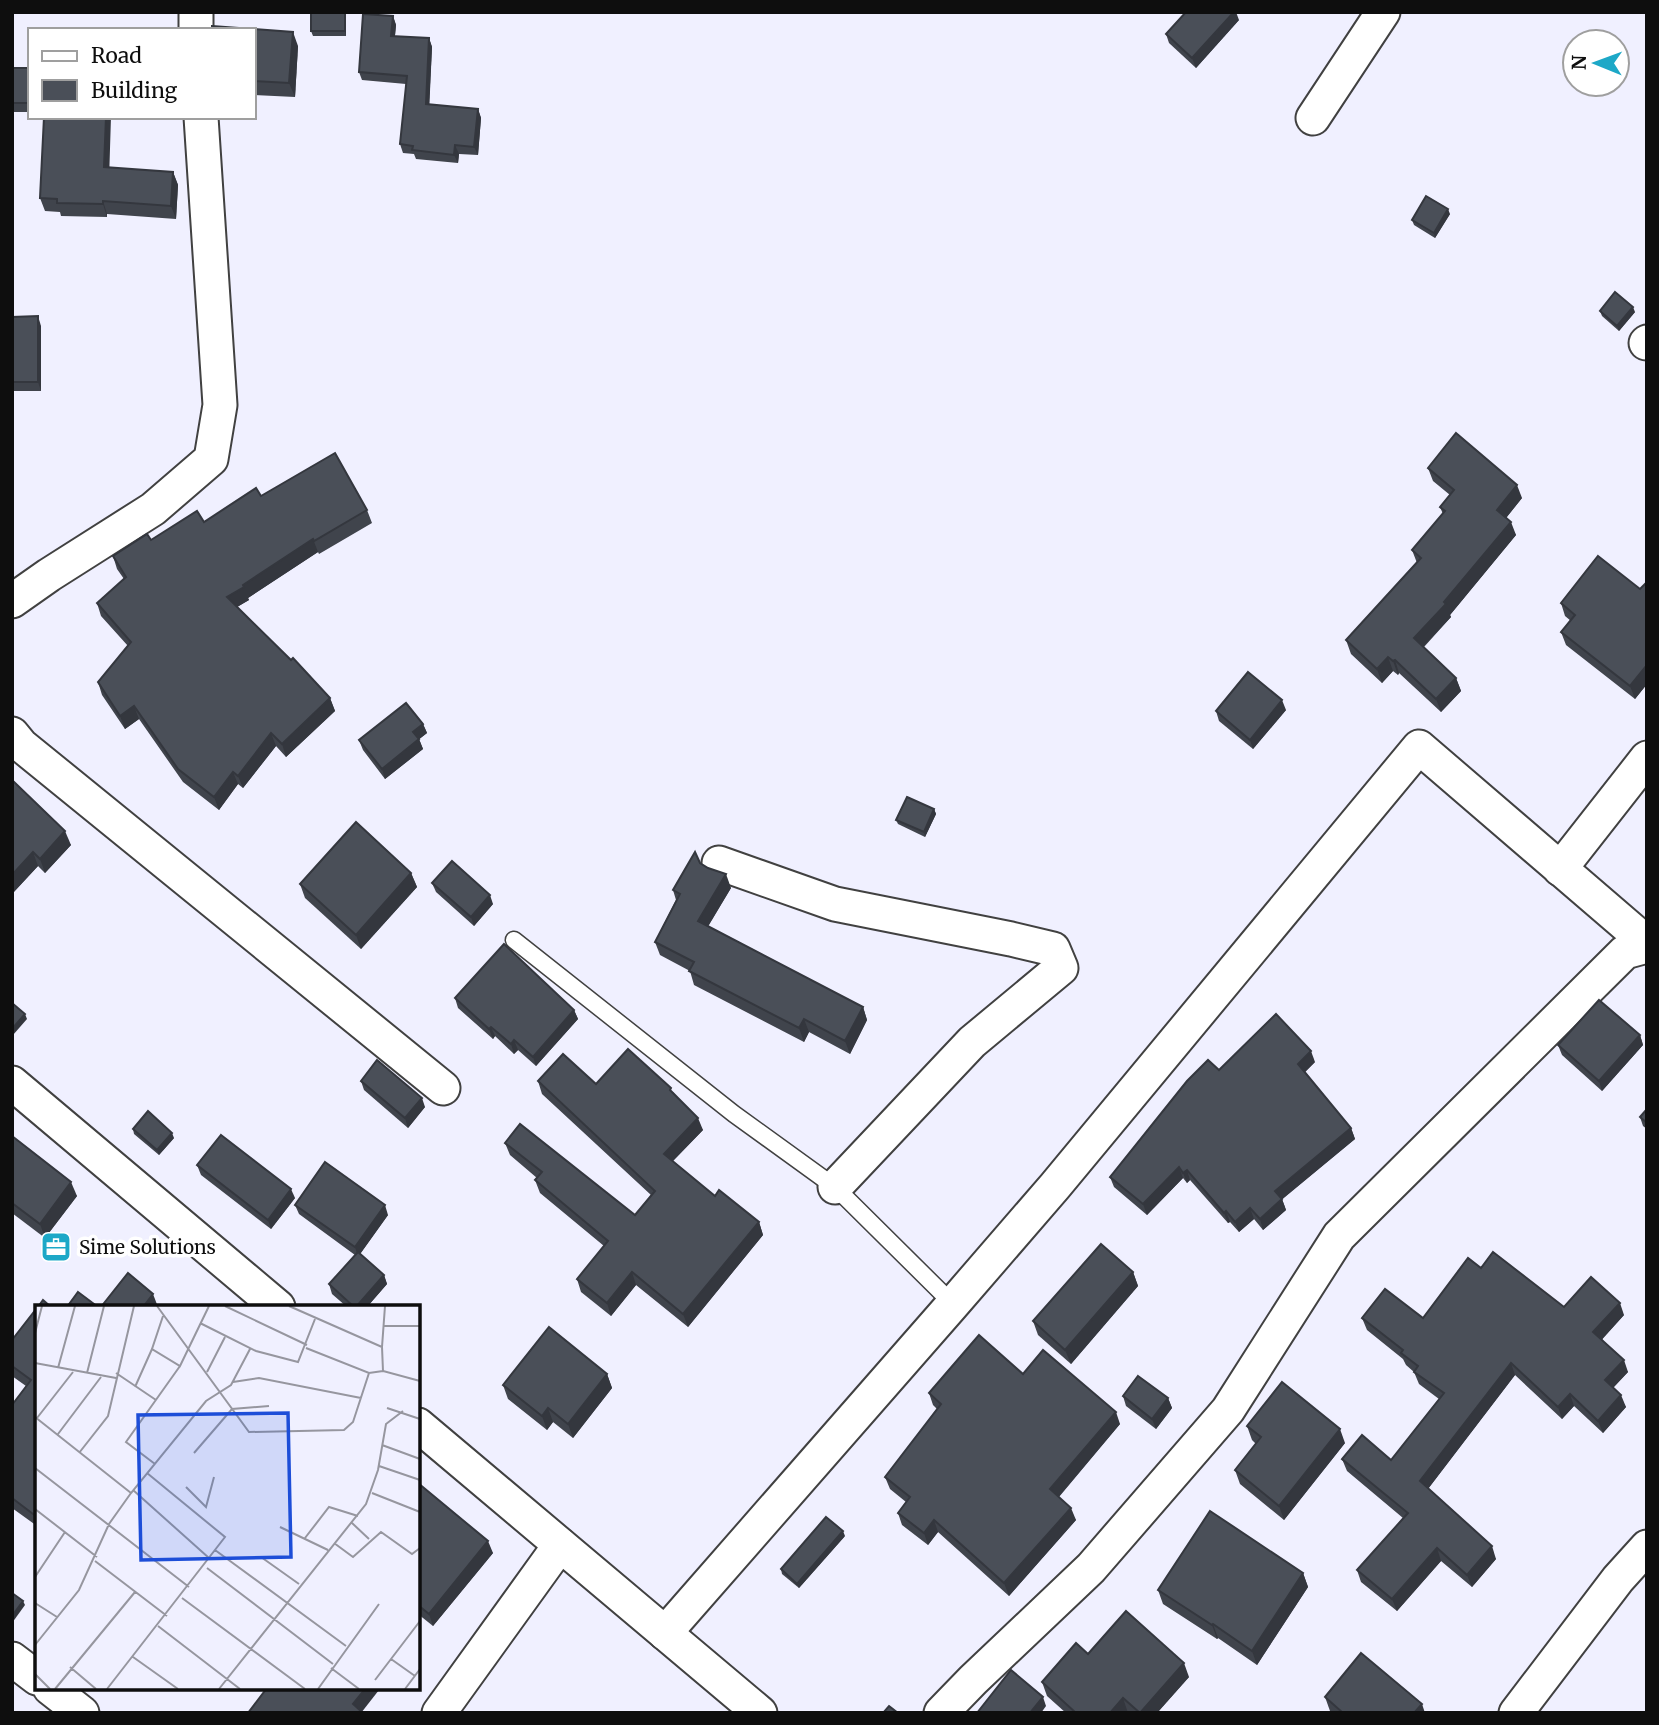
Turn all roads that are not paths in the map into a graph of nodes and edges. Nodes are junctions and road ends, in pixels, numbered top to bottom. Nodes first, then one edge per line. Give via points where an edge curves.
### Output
1 (1383, 12) edge
2 (1313, 118) dead end
3 (201, 119) edge
4 (12, 601) edge
5 (12, 734) edge
6 (1647, 758) edge
7 (719, 863) dead end
8 (1560, 869) junction
9 (514, 940) dead end
10 (1647, 945) edge
11 (12, 1083) edge
12 (443, 1088) dead end
13 (835, 1187) junction
14 (953, 1304) junction
15 (276, 1305) edge
16 (420, 1427) edge
17 (560, 1545) junction
18 (1647, 1547) edge
19 (665, 1633) junction
20 (12, 1659) edge
21 (35, 1676) edge
22 (53, 1690) edge
23 (82, 1713) edge
24 (439, 1713) edge
25 (760, 1713) edge
26 (941, 1713) edge
27 (1516, 1713) edge

1 - 2 street
3 - 4 street via 220,405 211,458 153,509
5 - 12 street
6 - 8 street
7 - 13 street via 835,904 1053,949 1061,968 972,1041
8 - 10 street
8 - 14 street via 1419,747
9 - 13 lane via 734,1114
10 - 26 street via 1625,952 1339,1236 1228,1410 1091,1568
11 - 15 street
13 - 14 lane
14 - 19 street
16 - 17 street
17 - 19 street
17 - 24 street
18 - 27 street
19 - 25 street
20 - 21 street
22 - 23 street

